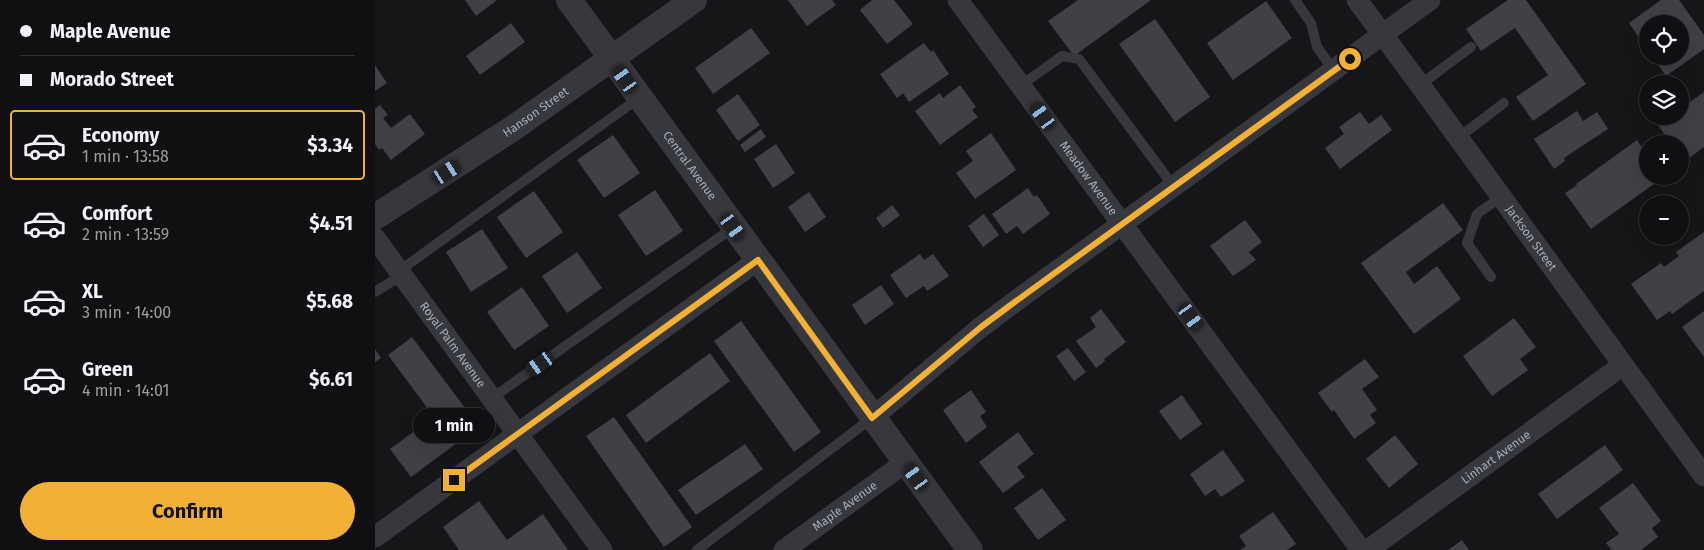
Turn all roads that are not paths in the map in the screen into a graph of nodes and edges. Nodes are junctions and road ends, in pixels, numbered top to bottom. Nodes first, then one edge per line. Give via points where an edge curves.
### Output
1 (569, 0) edge
2 (694, 0) edge
3 (958, 0) edge
4 (1295, 0) edge
5 (1357, 0) edge
6 (1430, 0) edge
7 (1382, 36) junction
8 (1471, 48) dead end
9 (611, 59) junction
10 (1334, 71) junction
11 (1420, 85) junction
12 (1020, 86) junction
13 (639, 98) junction
14 (1504, 103) dead end
15 (1458, 138) junction
16 (1173, 187) junction
17 (1501, 197) junction
18 (375, 218) edge
19 (1122, 224) junction
20 (733, 227) junction
21 (375, 238) edge
22 (758, 260) junction
23 (401, 273) junction
24 (1491, 277) dead end
25 (375, 292) edge
26 (1623, 365) junction
27 (492, 398) junction
28 (872, 418) junction
29 (518, 434) junction
30 (906, 462) junction
31 (1704, 476) edge
32 (375, 537) edge
33 (601, 550) edge
34 (697, 550) edge
35 (784, 550) edge
36 (970, 550) edge
37 (1361, 550) edge
38 (1368, 550) edge

1 - 9 street, Central Avenue
2 - 9 street, Hanson Street
3 - 12 street, Meadow Avenue
4 - 10 lane via 1311,24 1317,48
5 - 7 street, Jackson Street
6 - 7 street
7 - 10 street
7 - 11 street, Jackson Street
8 - 11 lane
9 - 13 street, Central Avenue
9 - 18 street, Hanson Street via 512,129
10 - 16 street
11 - 15 street, Jackson Street
12 - 16 lane via 1062,56 1079,59
12 - 19 street, Meadow Avenue
13 - 20 street, Central Avenue
13 - 23 lane
14 - 15 lane
15 - 17 street, Jackson Street
16 - 19 street
17 - 24 lane via 1477,214 1467,243
17 - 26 street, Jackson Street
19 - 28 street via 981,327
19 - 37 street, Meadow Avenue
20 - 22 street, Central Avenue
20 - 27 lane
21 - 23 street, Royal Palm Avenue
22 - 28 street, Central Avenue
22 - 29 street
23 - 25 lane
23 - 27 street, Royal Palm Avenue
26 - 31 street, Jackson Street
26 - 38 street, Linhart Avenue
27 - 29 street, Royal Palm Avenue
28 - 30 street, Central Avenue
28 - 34 lane
29 - 32 street
29 - 33 street, Royal Palm Avenue
30 - 35 street, Maple Avenue
30 - 36 street, Central Avenue

